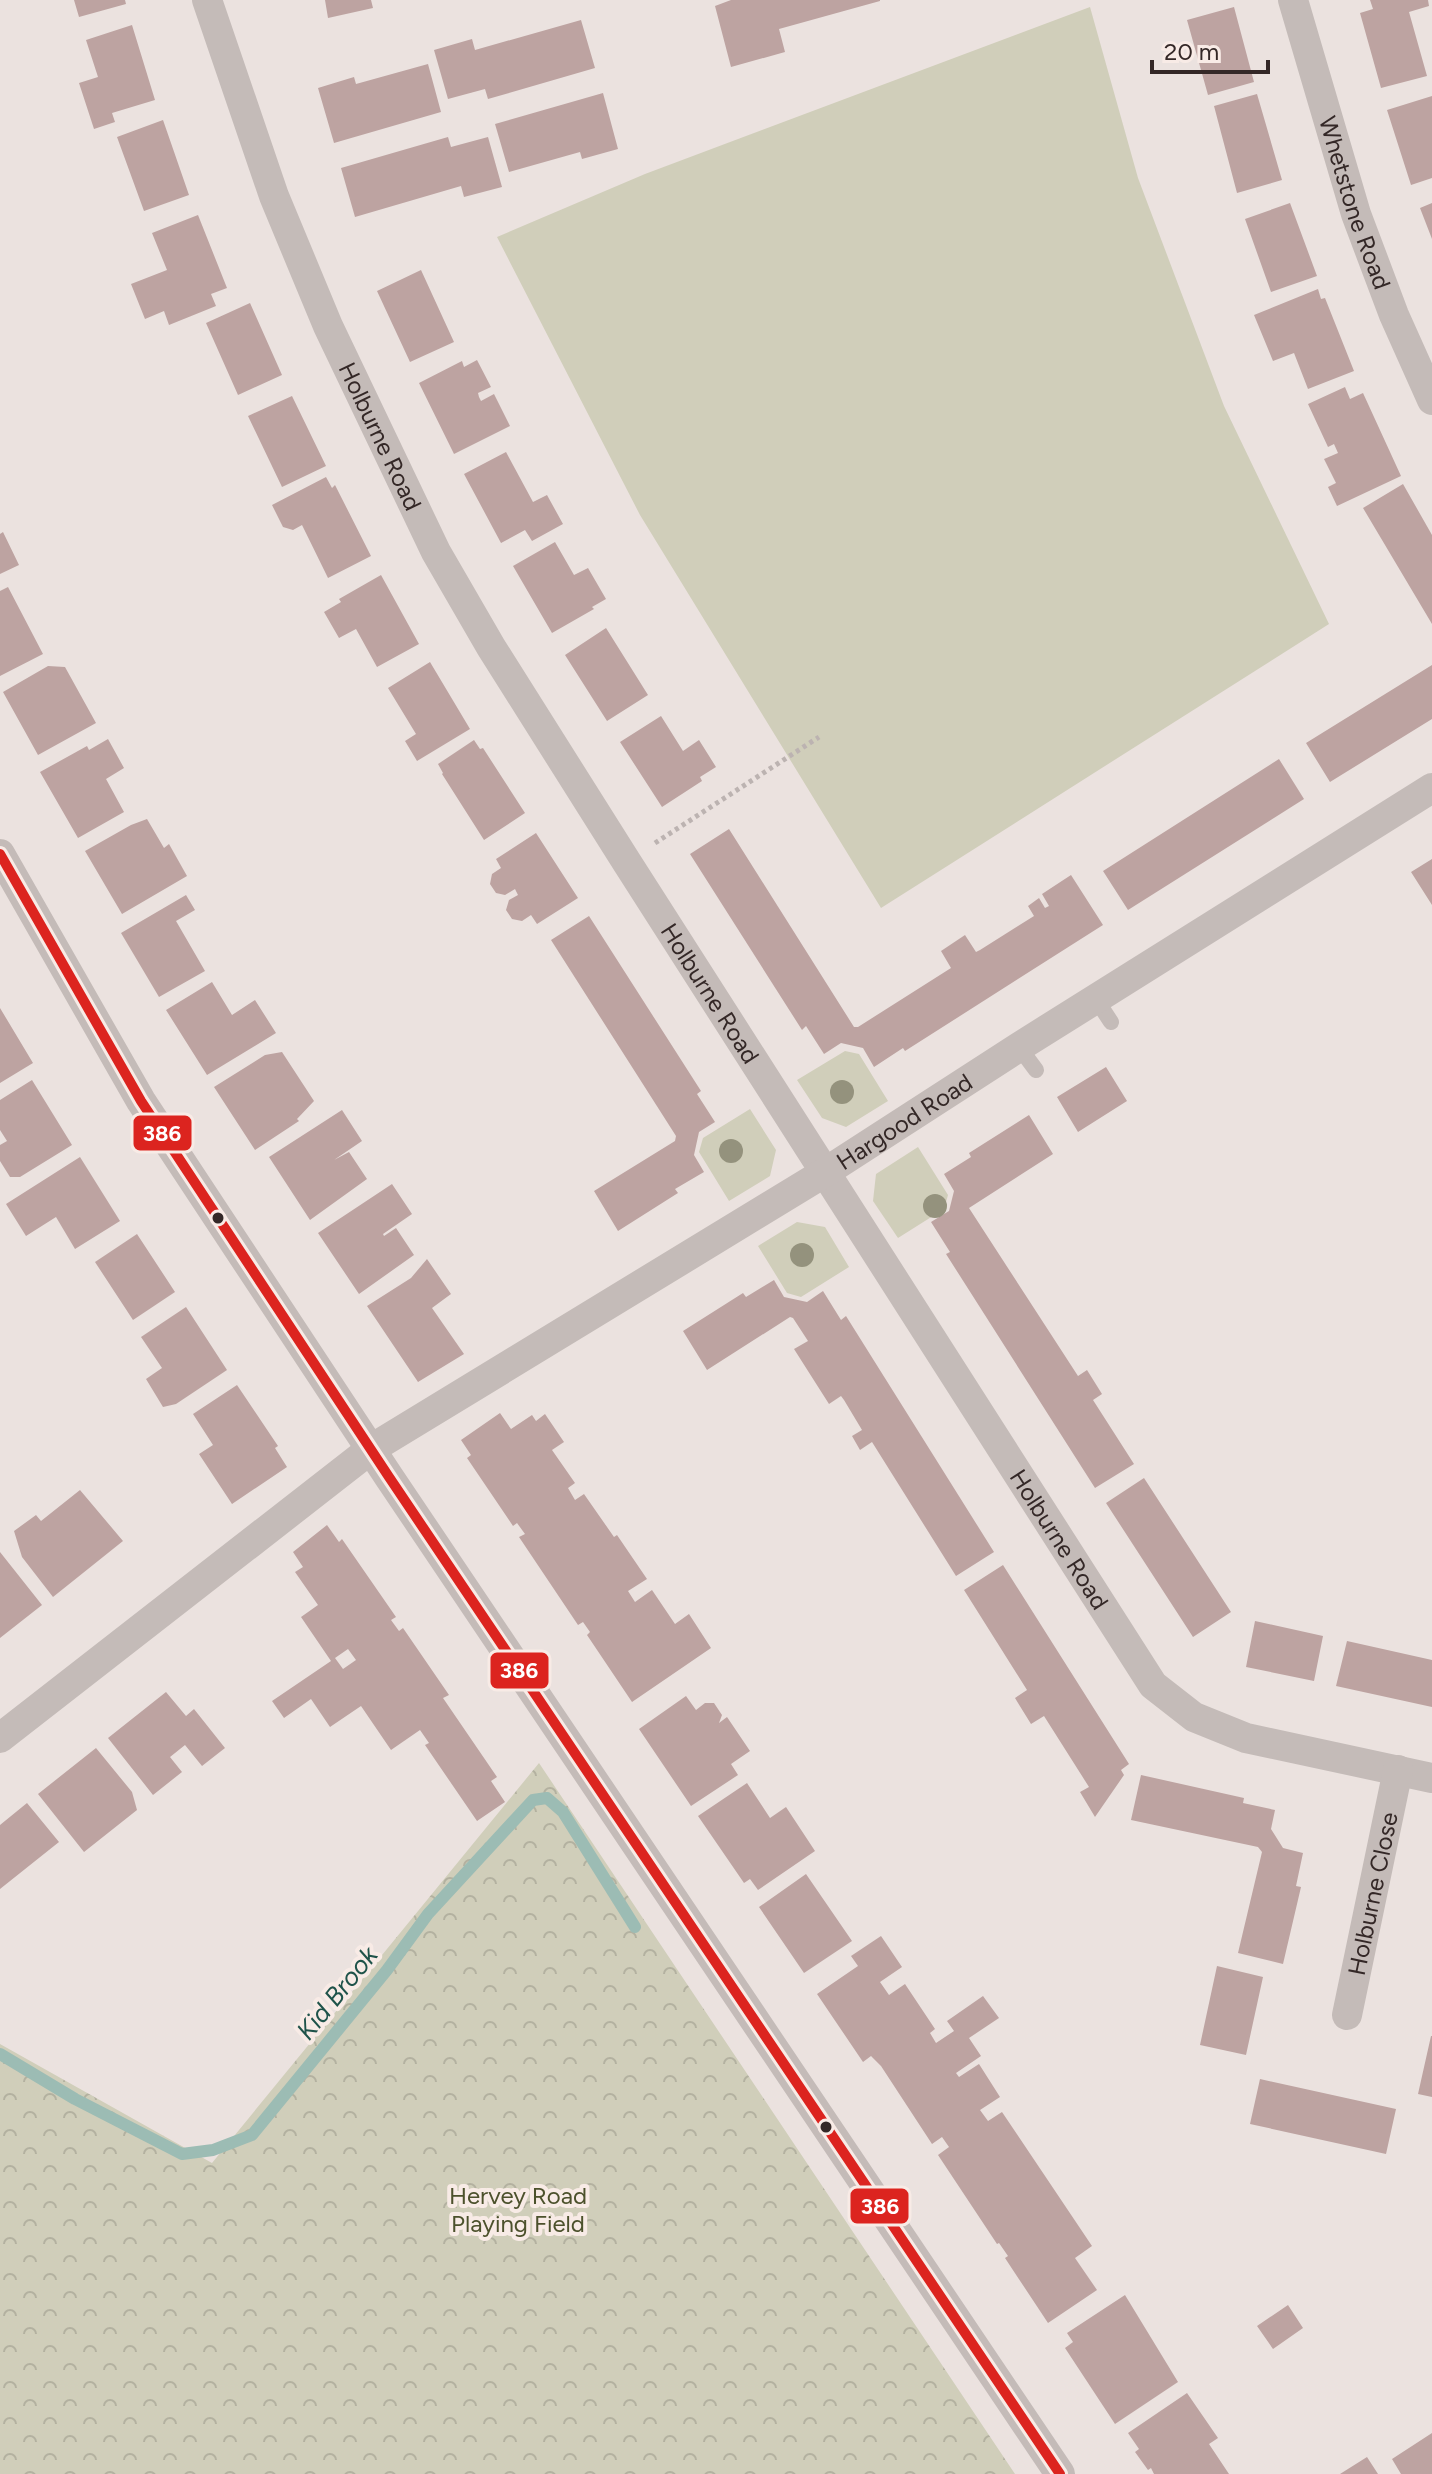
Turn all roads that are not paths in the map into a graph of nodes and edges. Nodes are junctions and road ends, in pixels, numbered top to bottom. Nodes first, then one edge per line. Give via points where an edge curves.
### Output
1 (207, 0) edge
2 (1293, 0) edge
3 (1432, 400) edge
4 (1432, 788) edge
5 (0, 854) edge
6 (824, 1173) junction
7 (371, 1449) junction
8 (0, 1738) edge
9 (1398, 1770) junction
10 (1432, 1778) edge
11 (1347, 2015) dead end
12 (1060, 2474) edge

1 - 6 street, Holburne Road via 274,196 328,326 436,552
2 - 3 street, Whetstone Road via 1356,214
4 - 6 street, Hargood Road via 1104,1010
5 - 7 street via 141,1101
6 - 7 street, Hargood Road
6 - 9 street, Holburne Road via 1153,1685 1194,1717 1246,1738
7 - 8 street, Hargood Road
7 - 12 street
9 - 10 street, Holburne Road
9 - 11 street, Holburne Close

